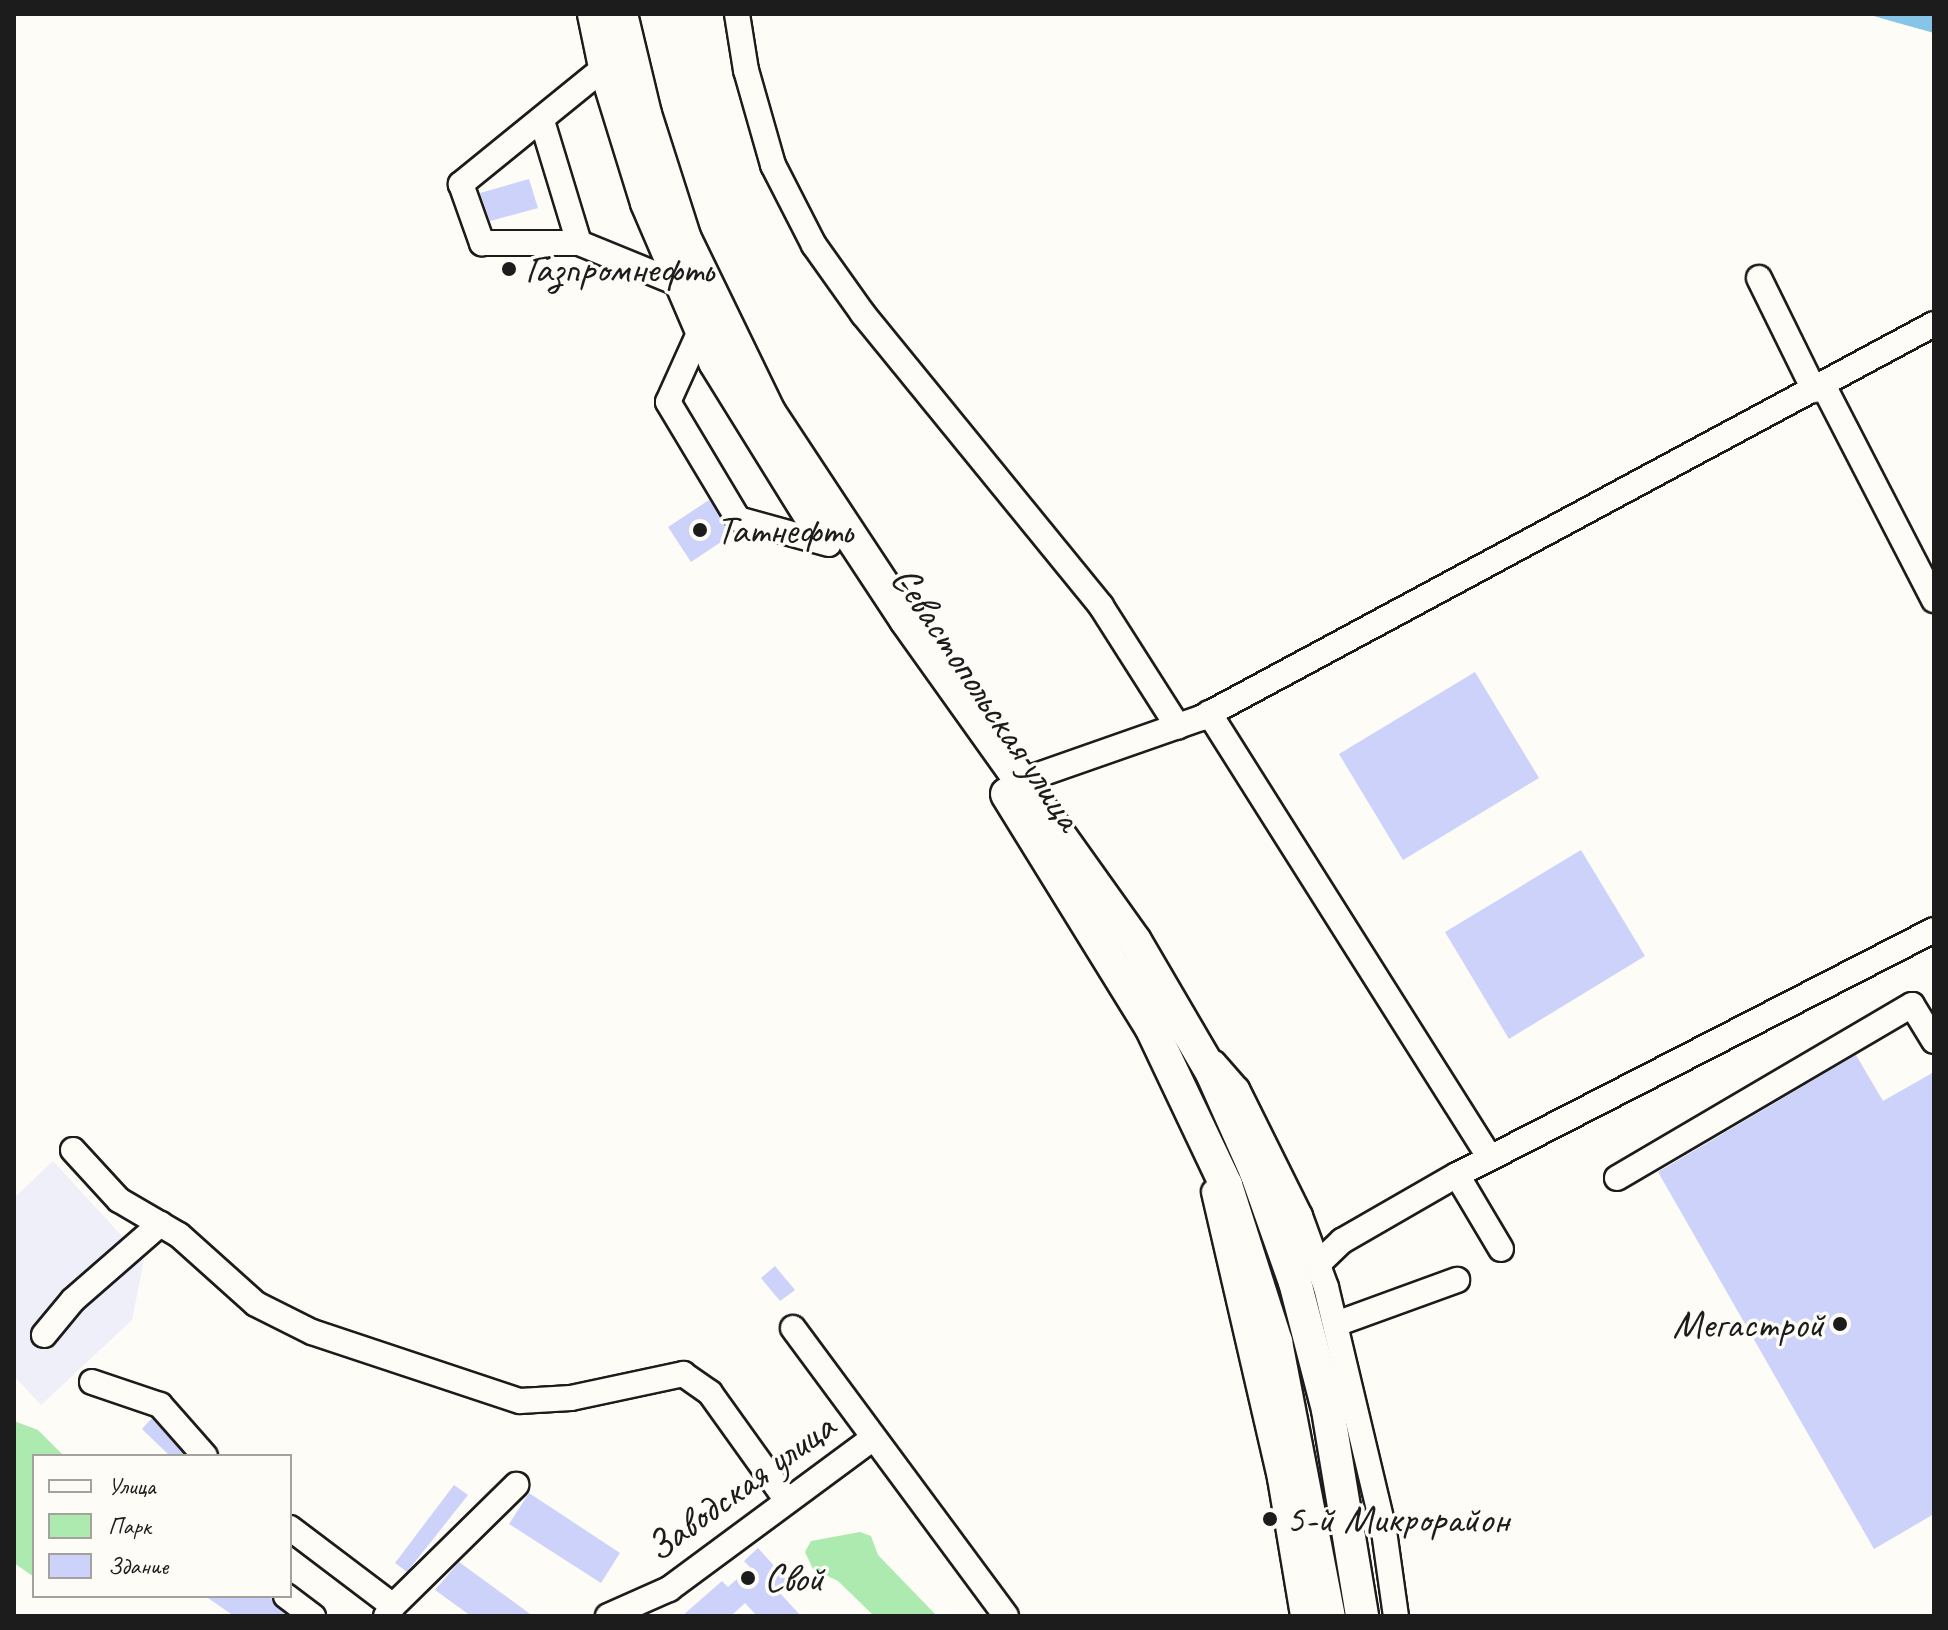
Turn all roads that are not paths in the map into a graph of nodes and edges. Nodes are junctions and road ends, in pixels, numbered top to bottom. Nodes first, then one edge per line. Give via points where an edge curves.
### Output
1 (594, 14) edge
2 (621, 14) edge
3 (737, 14) edge
4 (605, 67) junction
5 (542, 121) junction
6 (579, 243) junction
7 (1759, 278) dead end
8 (682, 285) junction
9 (1934, 324) edge
10 (701, 329) junction
11 (1818, 387) junction
12 (829, 544) junction
13 (1934, 600) edge
14 (1209, 713) junction
15 (1178, 727) junction
16 (1021, 781) junction
17 (1934, 930) edge
18 (1934, 1041) edge
19 (1203, 1055) junction
20 (1175, 1073) junction
21 (73, 1150) dead end
22 (1490, 1158) junction
23 (1457, 1175) junction
24 (1617, 1178) dead end
25 (160, 1224) junction
26 (1501, 1249) dead end
27 (1319, 1263) junction
28 (1457, 1280) dead end
29 (793, 1328) dead end
30 (1322, 1328) junction
31 (44, 1335) dead end
32 (92, 1382) dead end
33 (873, 1438) junction
34 (203, 1454) edge
35 (516, 1485) dead end
36 (786, 1499) junction
37 (292, 1530) edge
38 (289, 1598) edge
39 (389, 1611) edge
40 (313, 1616) edge
41 (608, 1616) edge
42 (1006, 1616) edge
43 (1303, 1616) edge
44 (1329, 1616) edge
45 (1362, 1616) edge
46 (1396, 1616) edge

1 - 4 main road, Севастопольская улица
2 - 16 main road, Севастопольская улица via 660,169 725,329 824,500
3 - 15 street via 746,70 773,165 814,245 863,314 1101,606
4 - 5 street
4 - 8 main road, Севастопольская улица via 647,203
5 - 6 street
5 - 6 street via 461,184 482,243
6 - 8 street
7 - 11 street
8 - 10 main road, Севастопольская улица
9 - 11 street
10 - 12 main road, Севастопольская улица via 782,478
10 - 12 street via 668,402 738,519
11 - 13 street
11 - 14 street
12 - 20 main road, Севастопольская улица via 1006,793
14 - 15 street
14 - 22 street
15 - 16 street
16 - 19 main road, Севастопольская улица via 1135,941
17 - 22 street
18 - 24 street via 1912,1005
19 - 27 street via 1224,1070 1237,1089
19 - 30 main road, Севастопольская улица
20 - 43 street via 1180,1112 1215,1193 1280,1478
20 - 44 main road, Севастопольская улица via 1249,1244 1276,1342
21 - 25 street via 119,1200
22 - 23 street
23 - 26 street
23 - 27 street via 1342,1241
25 - 31 street via 73,1300
25 - 36 street via 256,1304 312,1332 509,1398 571,1398 683,1374 710,1393
27 - 30 street
28 - 30 street
29 - 33 street
30 - 45 main road, Севастопольская улица via 1328,1410
30 - 46 street via 1384,1531
32 - 34 street via 160,1405
33 - 36 street, Заводская улица
33 - 42 street
35 - 39 street
36 - 41 street, Заводская улица via 669,1589
37 - 39 street
38 - 40 street

